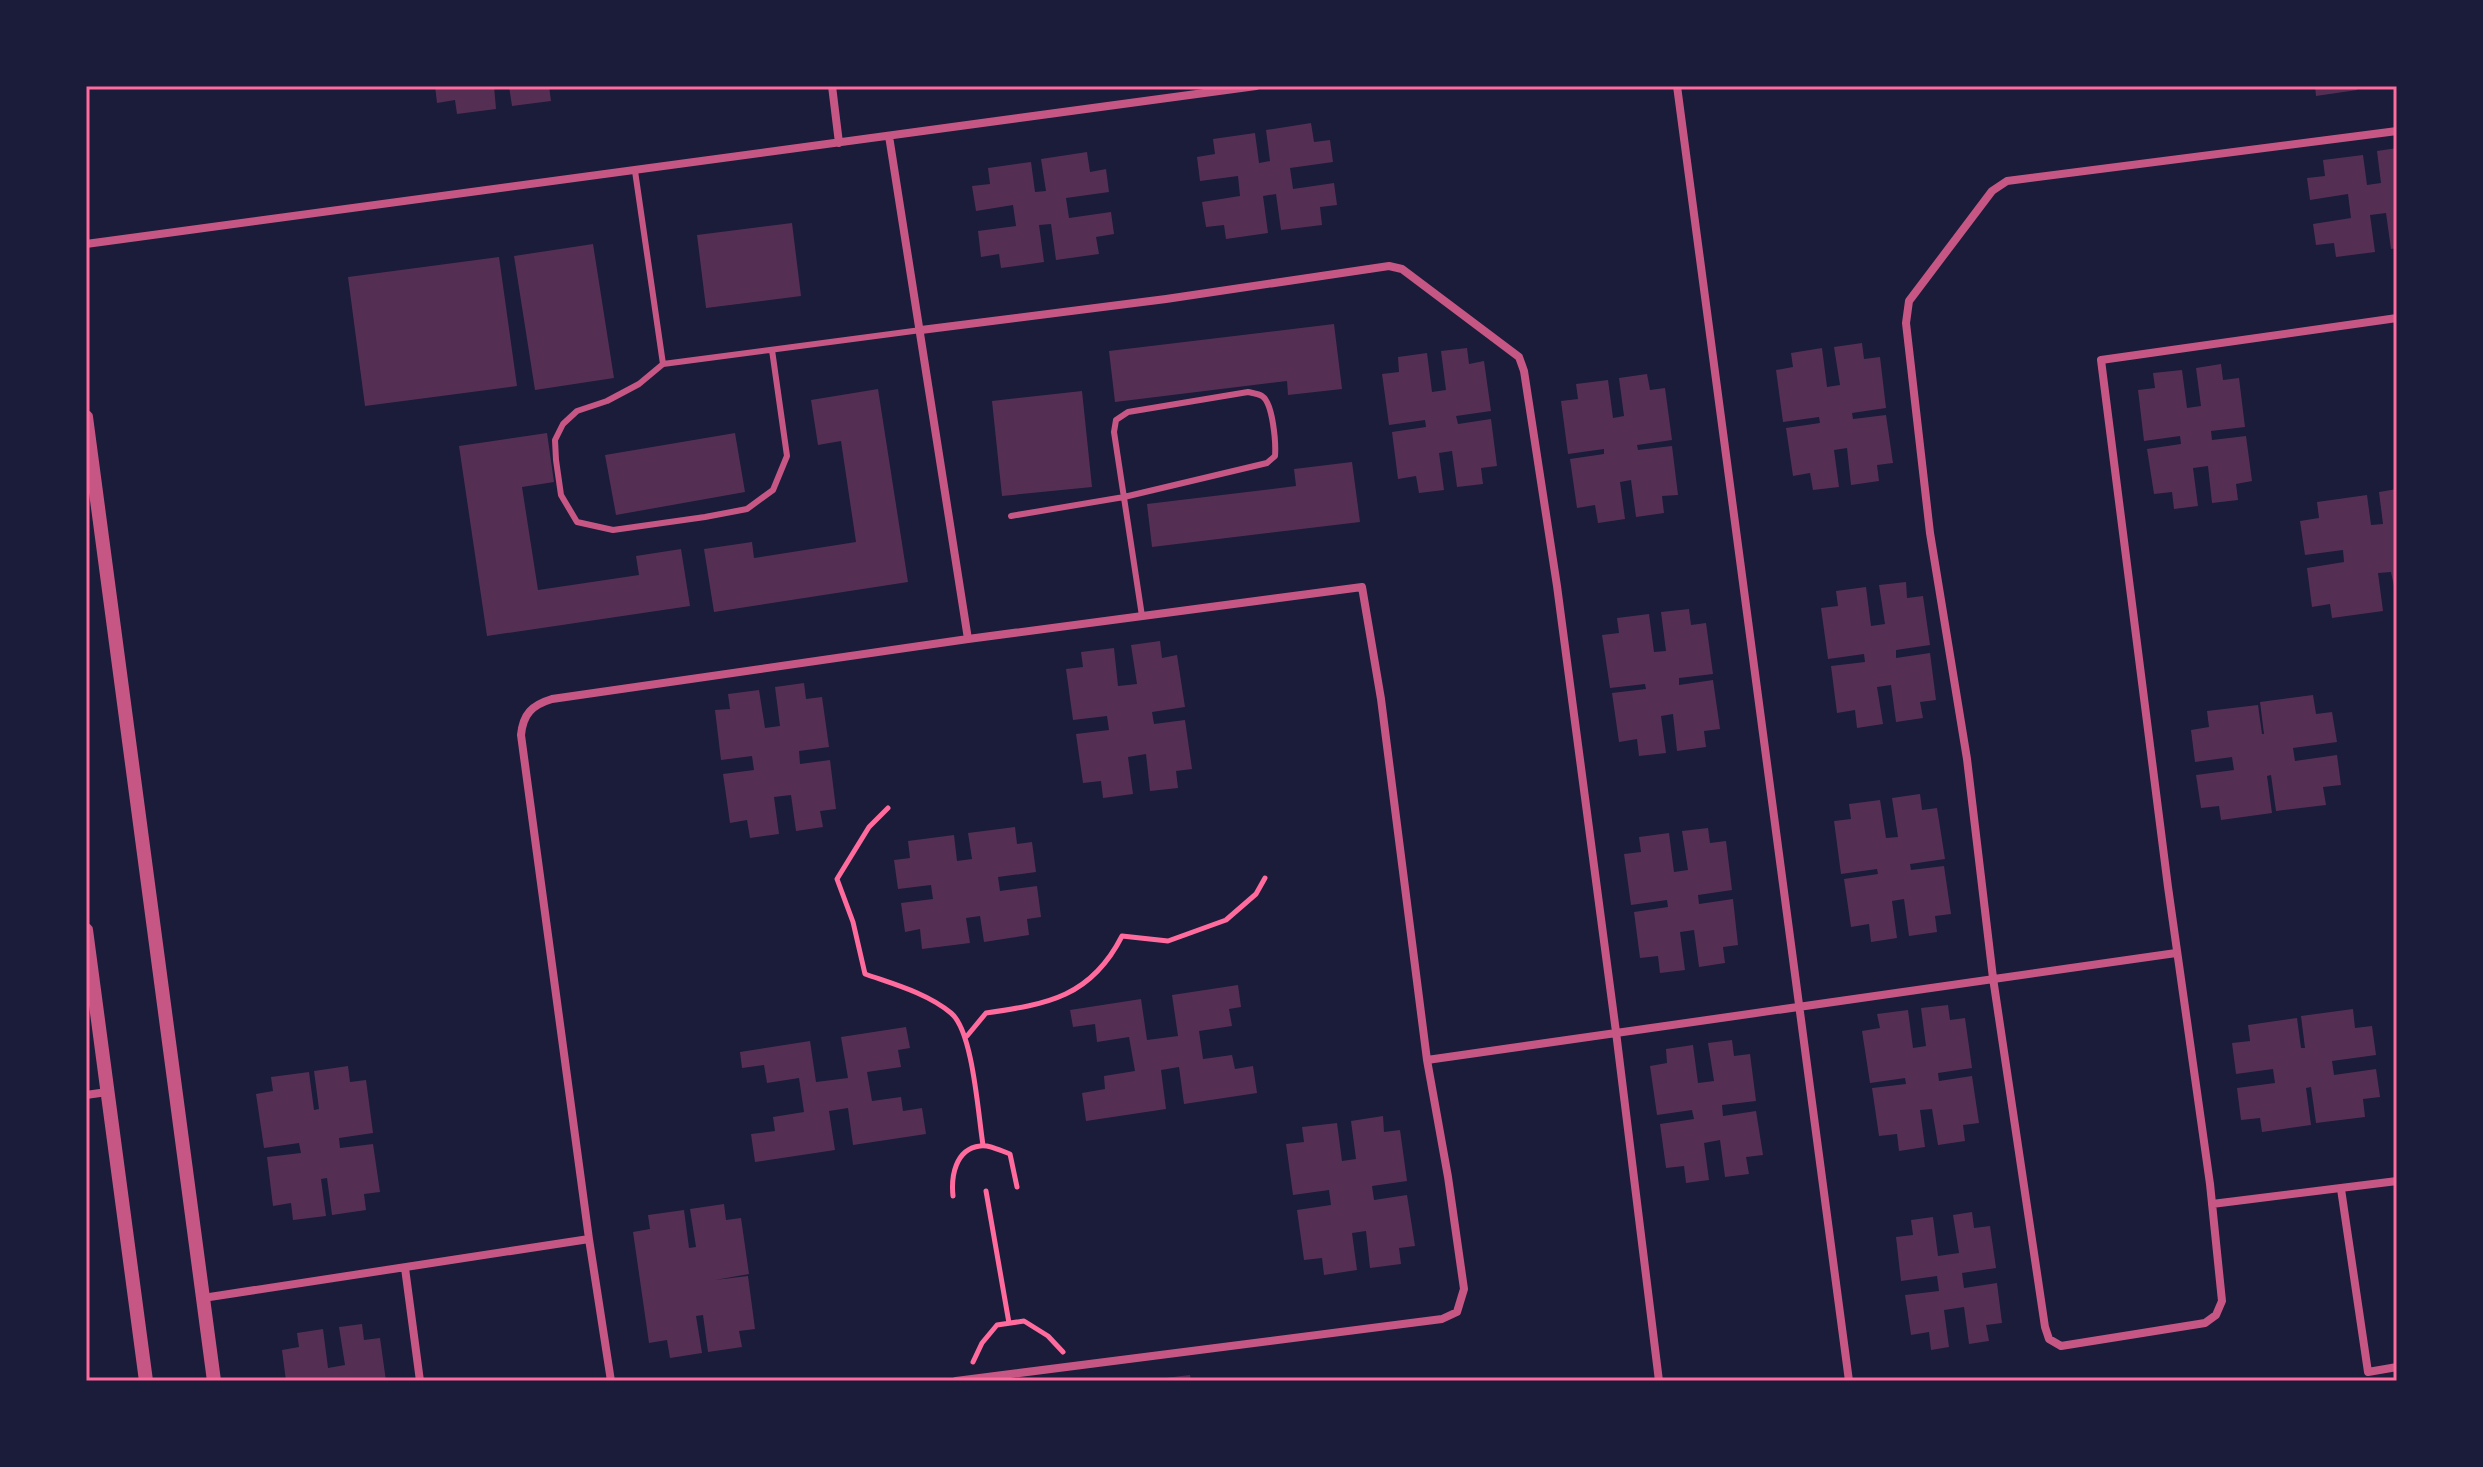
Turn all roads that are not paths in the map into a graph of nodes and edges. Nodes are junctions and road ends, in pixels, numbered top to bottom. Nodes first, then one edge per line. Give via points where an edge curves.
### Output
1 (832, 86) edge
2 (1256, 86) edge
3 (1677, 86) edge
4 (2397, 131) edge
5 (889, 136) junction
6 (839, 143) junction
7 (635, 171) junction
8 (86, 244) edge
9 (2397, 318) edge
10 (921, 330) junction
11 (772, 350) junction
12 (663, 364) junction
13 (86, 417) edge
14 (1124, 497) junction
15 (1011, 516) dead end
16 (1142, 616) junction
17 (968, 639) junction
18 (86, 930) edge
19 (2176, 953) junction
20 (1993, 978) junction
21 (1799, 1007) junction
22 (1616, 1032) junction
23 (1427, 1060) junction
24 (107, 1092) junction
25 (86, 1095) edge
26 (2397, 1181) edge
27 (2341, 1189) junction
28 (2212, 1204) junction
29 (589, 1239) junction
30 (405, 1268) junction
31 (203, 1298) junction
32 (2397, 1367) edge
33 (1019, 1376) edge
34 (960, 1380) edge
35 (146, 1381) edge
36 (214, 1381) edge
37 (420, 1381) edge
38 (611, 1381) edge
39 (1659, 1381) edge
40 (1849, 1381) edge

1 - 6 street
2 - 5 street
3 - 21 street
4 - 20 street via 2007,181 1992,191 1909,301 1906,323 1930,533 1967,759
5 - 6 street
5 - 10 street
6 - 7 street
7 - 8 street
7 - 12 lane
9 - 19 street via 2101,360
10 - 11 lane
10 - 17 street
10 - 22 street via 1389,266 1402,269 1519,357 1557,586
11 - 12 lane
11 - 12 lane via 787,456 773,490 747,509 705,517 613,530 577,522 561,495 556,460 555,440 563,424 577,411 639,384
13 - 31 street
14 - 14 lane via 1114,432 1116,420 1128,412 1248,392 1267,402 1276,442 1275,456 1267,463
14 - 15 lane
14 - 16 lane
16 - 17 street
16 - 23 street via 1362,587
17 - 29 street via 552,699 528,711 521,735
18 - 24 street
19 - 20 street
19 - 28 street
20 - 21 street
20 - 28 street via 2049,1339 2061,1346 2205,1323 2216,1315 2222,1301
21 - 22 street
21 - 40 street
22 - 23 street
22 - 39 street
23 - 33 street via 1464,1289 1457,1312 1442,1319
24 - 25 street
24 - 35 street
26 - 27 street
27 - 28 street
27 - 32 street via 2368,1372
29 - 30 street
29 - 38 street
30 - 31 street
30 - 37 street
31 - 36 street
33 - 34 street

